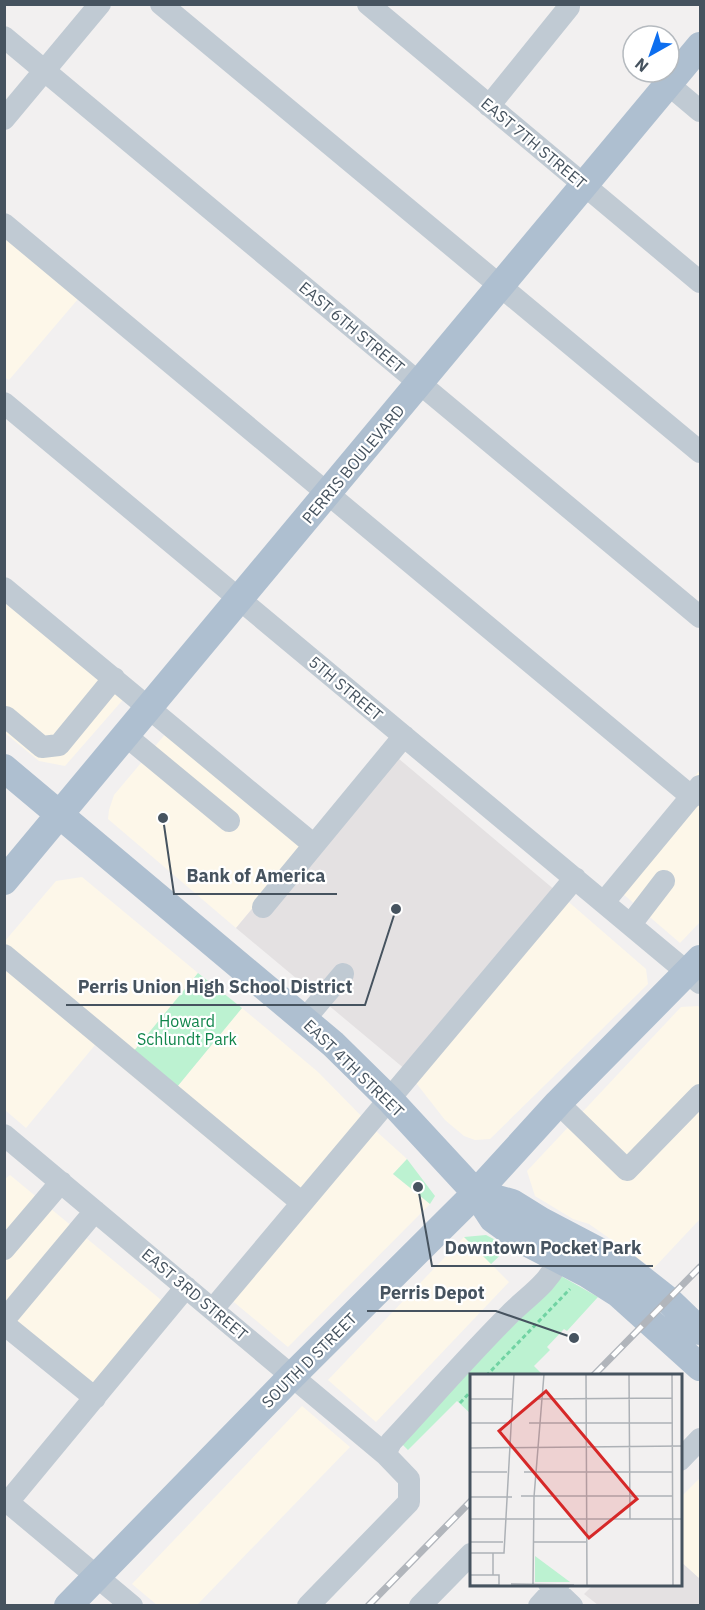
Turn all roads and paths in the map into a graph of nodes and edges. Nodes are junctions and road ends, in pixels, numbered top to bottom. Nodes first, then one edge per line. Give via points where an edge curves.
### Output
1 (100, 4) edge
2 (161, 4) edge
3 (368, 4) edge
4 (569, 7) dead end
5 (4, 37) edge
6 (700, 46) edge
7 (681, 69) edge
8 (45, 71) junction
9 (668, 84) joint
10 (489, 106) junction
11 (700, 111) edge
12 (4, 119) edge
13 (584, 184) junction
14 (4, 224) edge
15 (700, 282) edge
16 (500, 287) junction
17 (420, 384) junction
18 (4, 403) edge
19 (700, 452) edge
20 (328, 494) junction
21 (4, 588) edge
22 (239, 599) junction
23 (700, 617) edge
24 (114, 678) junction
25 (149, 707) junction
26 (6, 717) dead end
27 (125, 735) junction
28 (404, 735) junction
29 (4, 768) edge
30 (696, 791) edge
31 (59, 813) junction
32 (229, 821) dead end
33 (314, 845) junction
34 (575, 878) junction
35 (4, 881) edge
36 (664, 881) dead end
37 (604, 902) junction
38 (263, 907) dead end
39 (630, 924) junction
40 (4, 955) edge
41 (696, 971) edge
42 (343, 974) dead end
43 (304, 1020) junction
44 (700, 1095) edge
45 (390, 1100) junction
46 (558, 1103) junction
47 (4, 1135) edge
48 (61, 1182) junction
49 (476, 1192) junction
50 (302, 1203) junction
51 (95, 1210) junction
52 (4, 1249) edge
53 (559, 1260) junction
54 (575, 1283) dead end
55 (186, 1287) junction
56 (213, 1310) junction
57 (8, 1311) edge
58 (700, 1331) edge
59 (700, 1367) edge
60 (488, 1374) edge
61 (292, 1376) junction
62 (470, 1392) edge
63 (95, 1398) junction
64 (460, 1403) dead end
65 (700, 1439) edge
66 (385, 1454) junction
67 (681, 1459) edge
68 (6, 1500) edge
69 (470, 1555) edge
70 (97, 1575) junction
71 (550, 1591) edge
72 (68, 1605) edge
73 (132, 1605) edge
74 (308, 1605) edge
75 (420, 1605) edge
76 (572, 1605) edge

1 - 8 street
2 - 16 street
3 - 10 street, EAST 7TH STREET
4 - 10 street
5 - 8 street, EAST 6TH STREET
6 - 7 main road, PERRIS BOULEVARD
8 - 12 street
8 - 17 street, EAST 6TH STREET
9 - 11 street
9 - 13 main road, PERRIS BOULEVARD
10 - 13 street, EAST 7TH STREET
13 - 15 street, EAST 7TH STREET
13 - 16 main road, PERRIS BOULEVARD
14 - 20 street
16 - 17 main road, PERRIS BOULEVARD
16 - 19 street
17 - 20 main road, PERRIS BOULEVARD
17 - 23 street, EAST 6TH STREET
18 - 22 street, 5TH STREET
20 - 22 main road, PERRIS BOULEVARD
20 - 30 street
21 - 24 street
22 - 25 main road, PERRIS BOULEVARD
22 - 28 street, 5TH STREET
24 - 25 street
24 - 26 street via 59,745 42,747
25 - 27 main road, PERRIS BOULEVARD
25 - 33 street
27 - 31 main road, PERRIS BOULEVARD
27 - 32 street
28 - 33 street
28 - 34 street, 5TH STREET
29 - 31 main road, EAST 4TH STREET
30 - 37 street
31 - 35 main road, PERRIS BOULEVARD
31 - 43 main road, EAST 4TH STREET
33 - 38 street
34 - 37 street, 5TH STREET
34 - 45 street
36 - 39 street
37 - 39 street, 5TH STREET
39 - 41 street, 5TH STREET
40 - 50 street
41 - 46 main road, SOUTH D STREET
42 - 43 street
43 - 45 main road, EAST 4TH STREET
44 - 46 street via 627,1170
45 - 49 main road, EAST 4TH STREET
45 - 50 street
46 - 49 main road, SOUTH D STREET
47 - 48 street, EAST 3RD STREET
48 - 51 street, EAST 3RD STREET
48 - 52 street
49 - 53 main road, EAST 4TH STREET via 493,1219
49 - 58 main road via 512,1203 621,1263
49 - 61 main road, SOUTH D STREET
50 - 56 street
51 - 55 street, EAST 3RD STREET
51 - 57 street
53 - 59 main road, EAST 4TH STREET via 619,1294
53 - 66 street via 542,1287 501,1323 391,1442
54 - 60 path
55 - 56 street, EAST 3RD STREET
55 - 63 street
56 - 61 street, EAST 3RD STREET
57 - 63 street
61 - 66 street, EAST 3RD STREET
61 - 70 main road, SOUTH D STREET
62 - 64 path
63 - 68 street
65 - 67 street
66 - 74 street, EAST 3RD STREET via 409,1479 409,1502
68 - 70 street
69 - 75 street
70 - 72 main road, SOUTH D STREET
70 - 73 street
71 - 76 street

